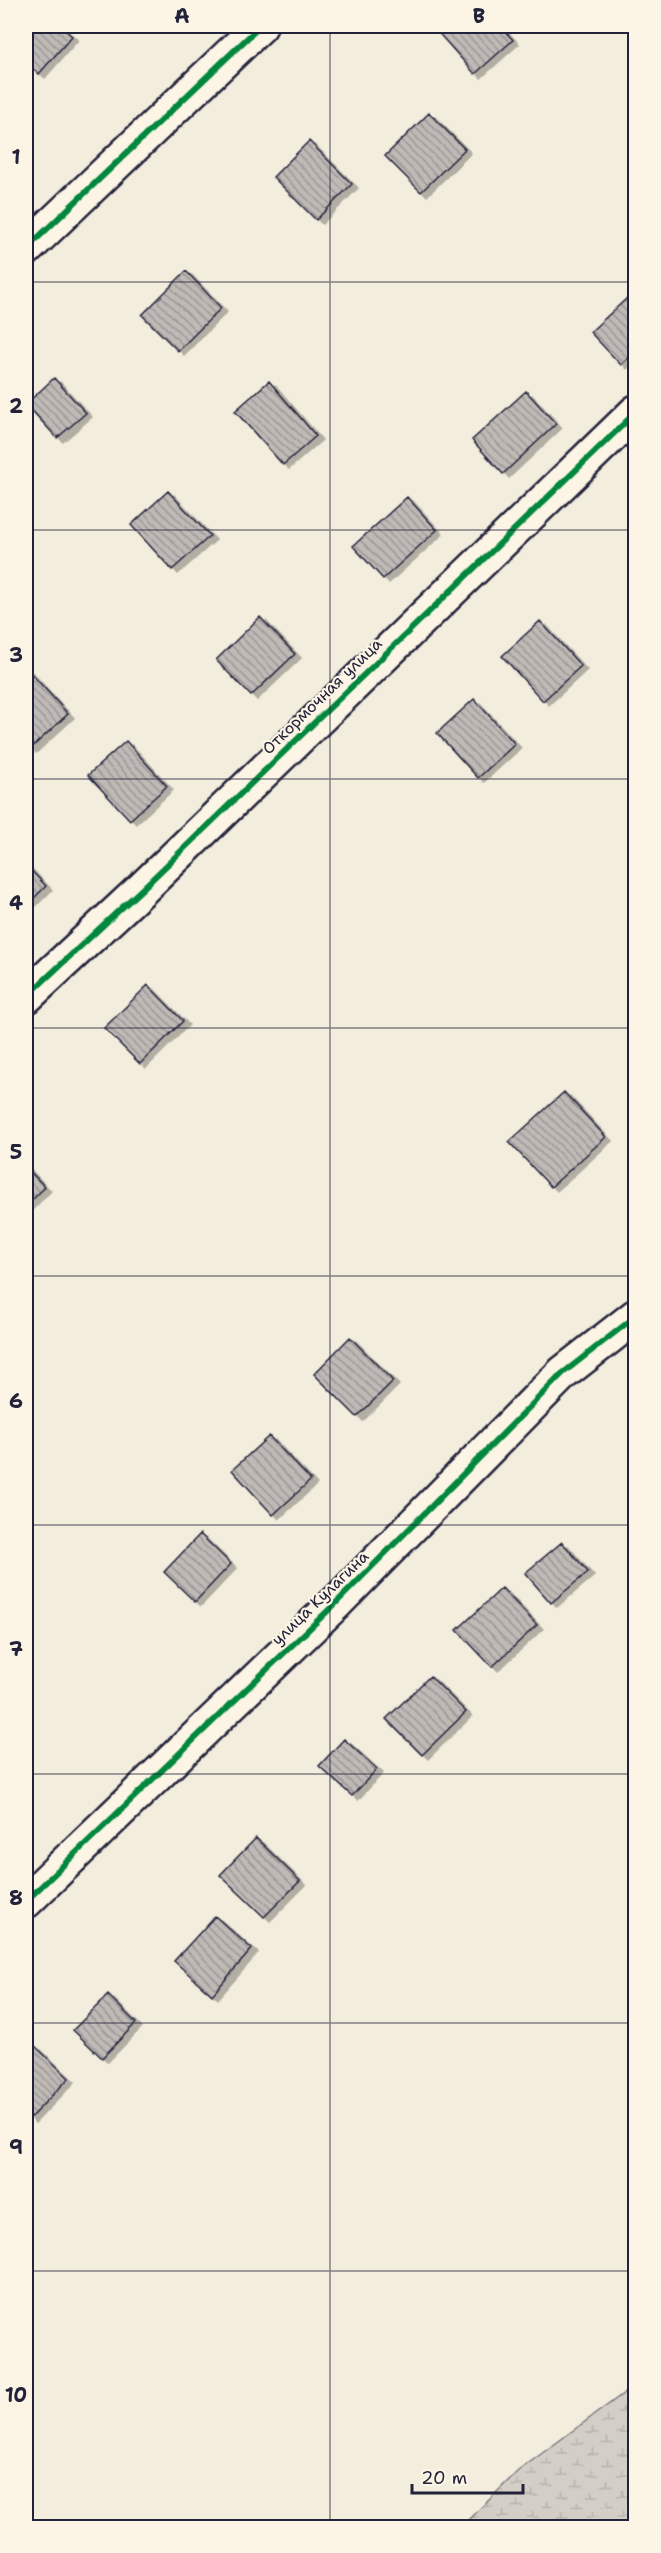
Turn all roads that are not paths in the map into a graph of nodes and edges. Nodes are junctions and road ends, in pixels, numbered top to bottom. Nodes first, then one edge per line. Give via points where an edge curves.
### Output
1 (260, 26) edge
2 (26, 249) edge
3 (636, 412) edge
4 (26, 997) edge
5 (636, 1317) edge
6 (26, 1900) edge

1 - 2 street
3 - 4 street, Откормочная улица
5 - 6 street, улица Кулагина via 562,1373 338,1601

